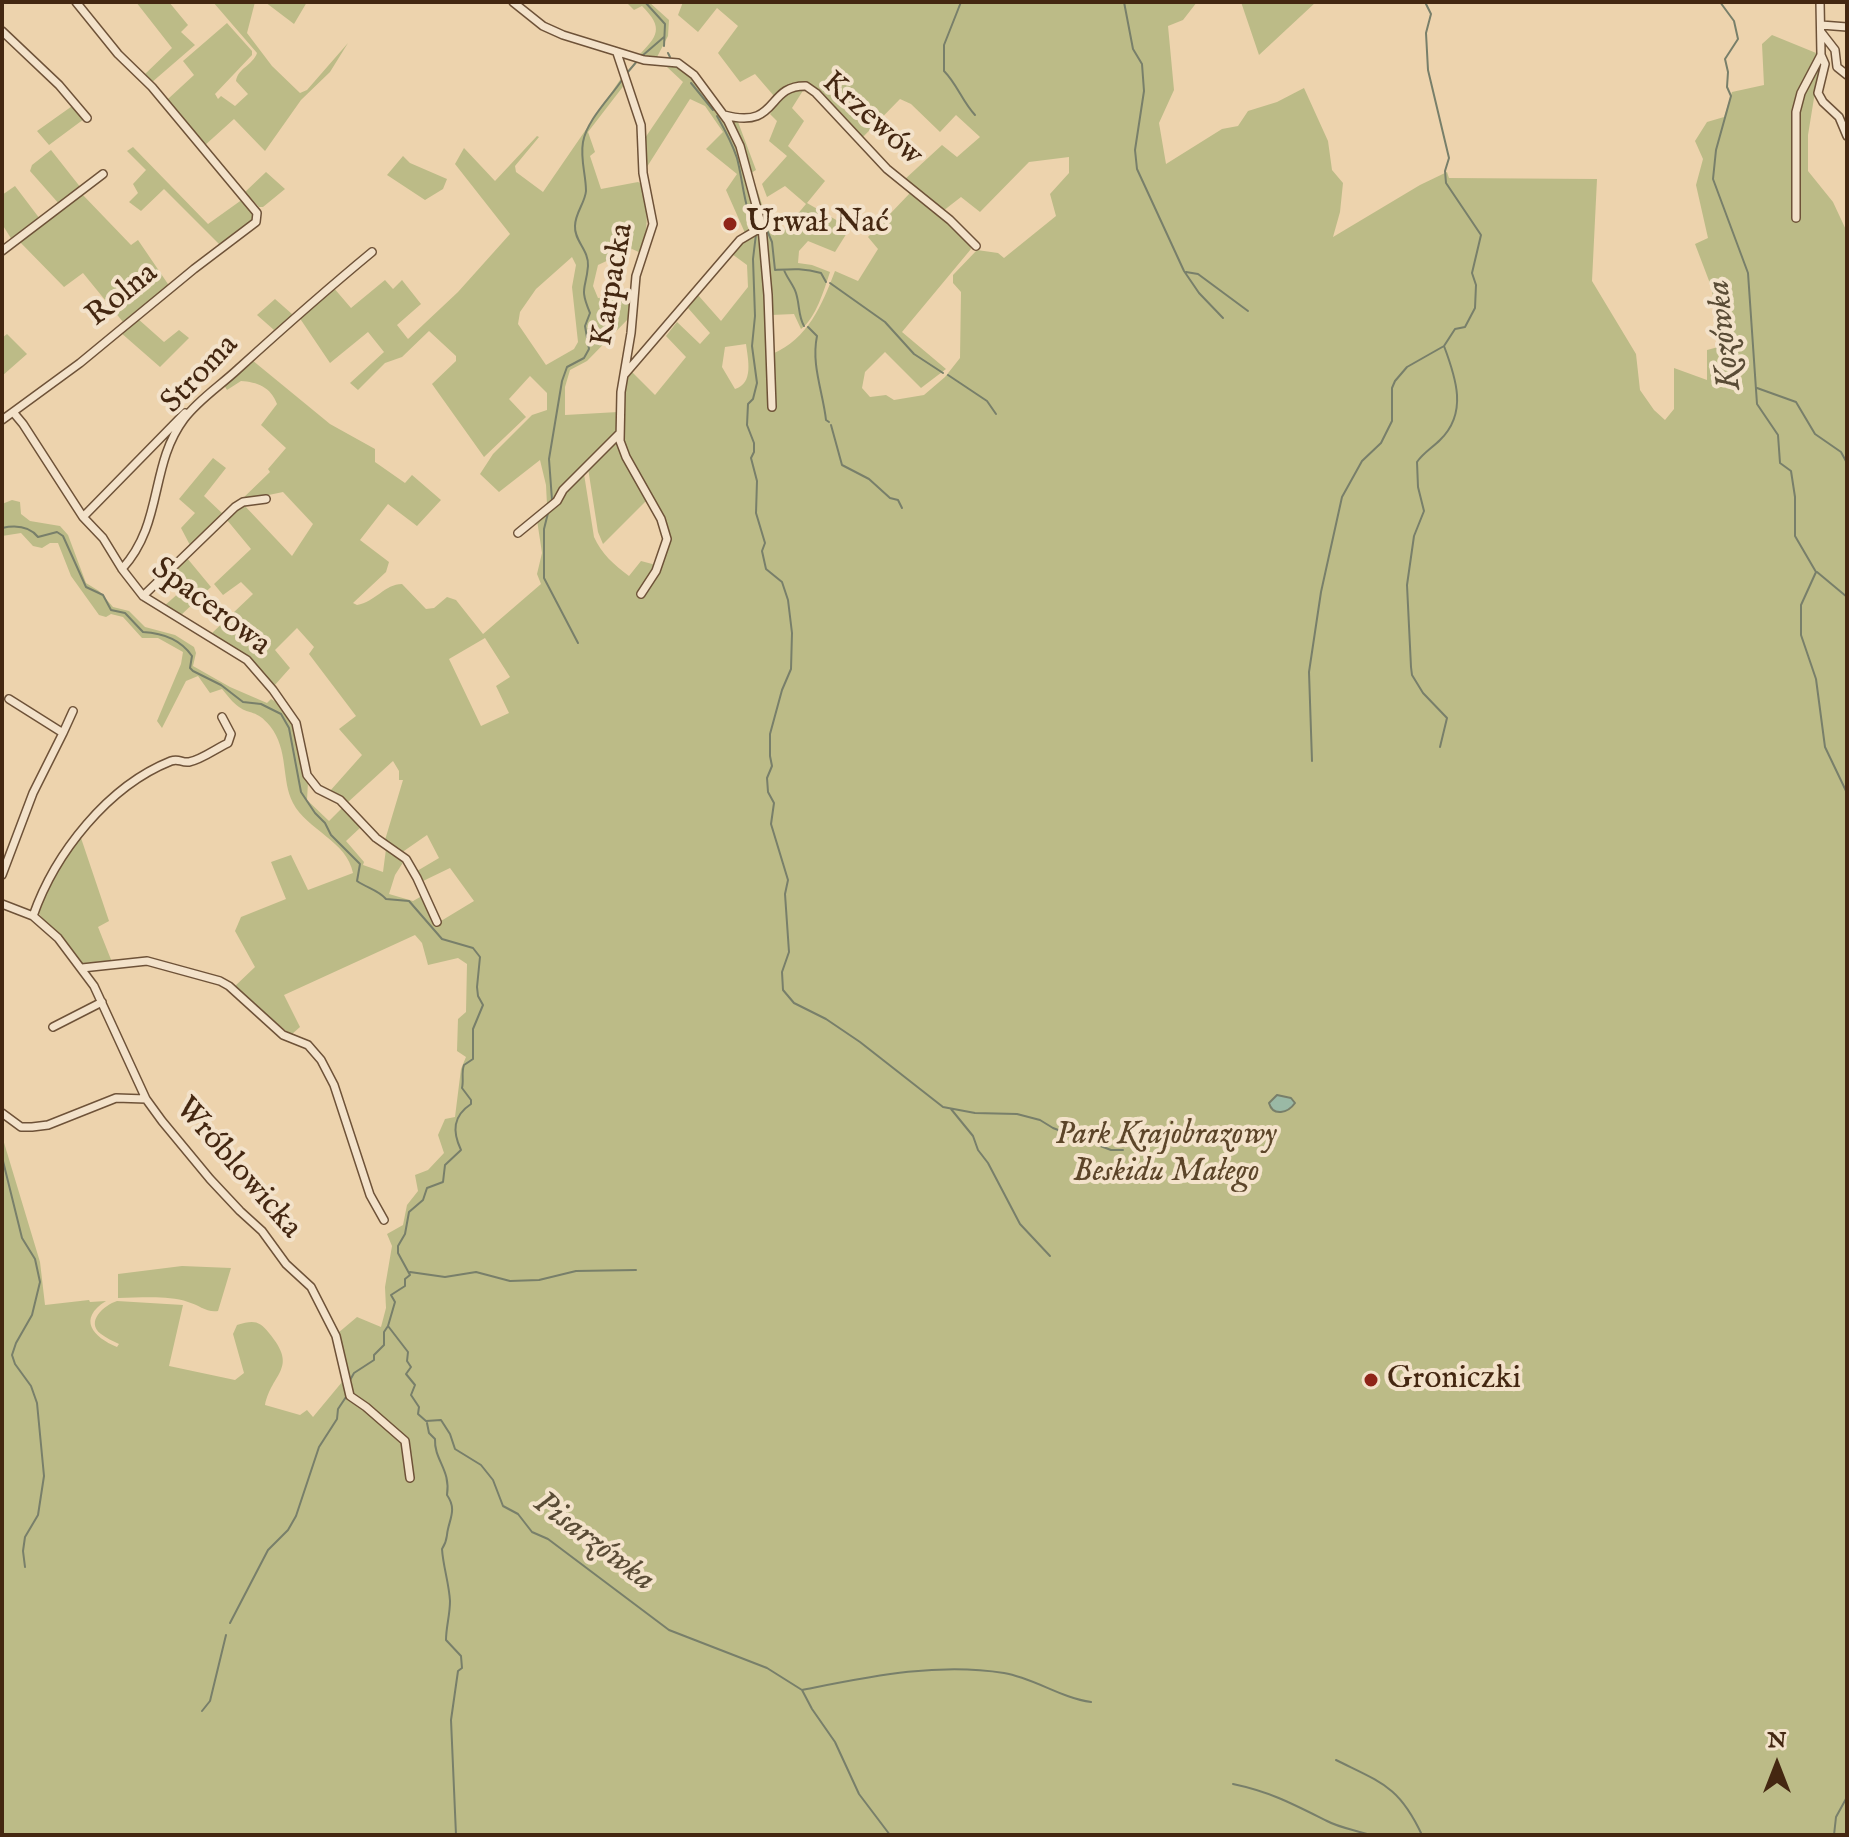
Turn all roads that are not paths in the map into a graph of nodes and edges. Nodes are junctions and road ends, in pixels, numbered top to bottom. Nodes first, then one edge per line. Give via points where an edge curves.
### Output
1 (76, 2) edge
2 (513, 2) edge
3 (1820, 2) edge
4 (1847, 27) edge
5 (1821, 29) junction
6 (2, 31) edge
7 (617, 53) junction
8 (1821, 55) junction
9 (1847, 75) edge
10 (724, 115) junction
11 (87, 118) dead end
12 (1847, 136) edge
13 (103, 174) dead end
14 (1796, 218) dead end
15 (762, 227) junction
16 (976, 246) dead end
17 (2, 251) edge
18 (372, 252) dead end
19 (623, 377) junction
20 (218, 382) dead end
21 (772, 407) dead end
22 (13, 412) junction
23 (2, 420) edge
24 (619, 434) junction
25 (266, 499) dead end
26 (83, 517) junction
27 (518, 533) dead end
28 (122, 569) junction
29 (641, 594) dead end
30 (143, 596) junction
31 (9, 699) dead end
32 (73, 711) dead end
33 (222, 717) dead end
34 (63, 733) junction
35 (2, 875) edge
36 (2, 904) edge
37 (33, 916) junction
38 (437, 922) dead end
39 (82, 968) junction
40 (102, 1002) junction
41 (53, 1027) dead end
42 (146, 1099) junction
43 (2, 1113) edge
44 (384, 1220) dead end
45 (410, 1478) dead end

1 - 22 street, Rolna via 257,213 256,222
2 - 7 street via 543,26
3 - 5 street
4 - 5 street
5 - 8 street
5 - 9 street via 1835,50 1837,67
6 - 11 street
7 - 10 street via 678,63 694,75
7 - 19 street, Karpacka via 641,125 653,224 636,276
8 - 12 street via 1825,64 1818,93
8 - 14 street via 1796,112
10 - 15 street via 740,146
10 - 16 street, Krzewów via 751,119 788,89 806,86 887,169
13 - 17 street
15 - 19 street via 740,240
15 - 21 street
18 - 28 street, Stroma via 184,419 160,471 149,527
19 - 24 street, Karpacka
20 - 26 street
22 - 23 street
22 - 26 street, Spacerowa
24 - 27 street via 557,501
24 - 29 street via 667,539
25 - 30 street via 235,507
26 - 28 street, Spacerowa
28 - 30 street, Spacerowa
30 - 38 street, Spacerowa via 247,660 294,717 307,775 406,859
31 - 34 street
32 - 34 street
33 - 37 street via 231,734 228,743 191,762 175,759 146,773 108,804 63,857
34 - 35 street
36 - 37 street, Wróblowicka
37 - 39 street, Wróblowicka
39 - 40 street, Wróblowicka
39 - 44 street via 147,961 220,981 283,1035 313,1050 334,1085 363,1177
40 - 41 street
40 - 42 street, Wróblowicka
42 - 43 street via 116,1098 32,1127 21,1127
42 - 45 street, Wróblowicka via 210,1179 311,1287 336,1336 350,1396 405,1441

